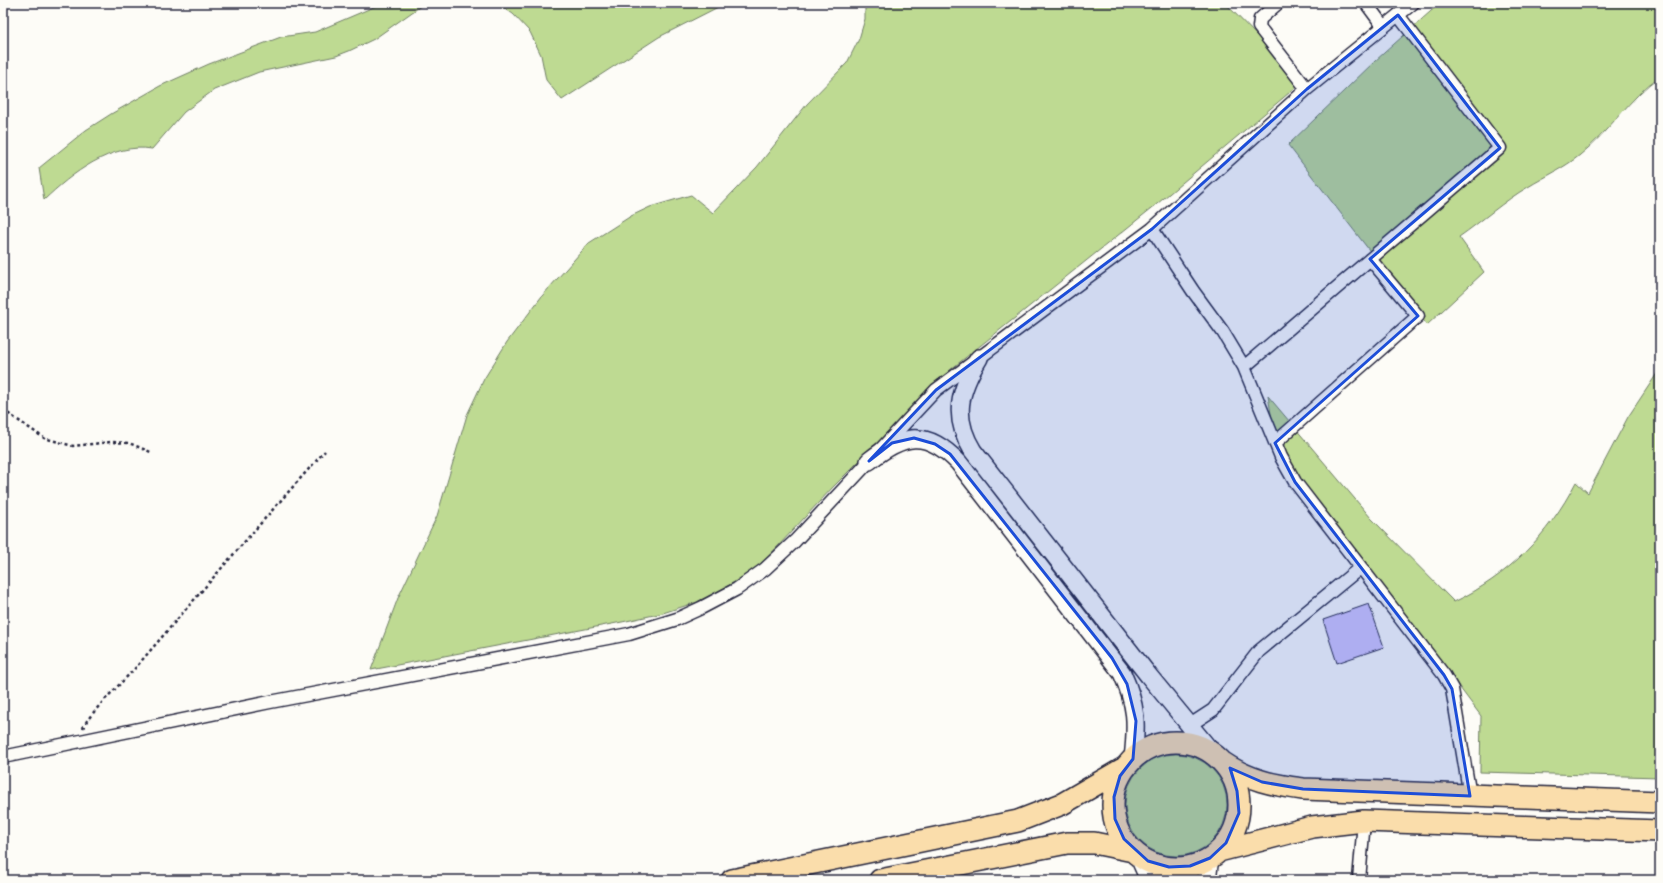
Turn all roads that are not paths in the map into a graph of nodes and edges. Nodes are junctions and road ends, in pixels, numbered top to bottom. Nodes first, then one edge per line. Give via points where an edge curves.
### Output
1 (1278, 3) edge
2 (1366, 3) edge
3 (1413, 3) edge
4 (1398, 15) junction
5 (1383, 26) junction
6 (1307, 89) junction
7 (1152, 229) junction
8 (1370, 259) junction
9 (979, 358) junction
10 (1244, 367) junction
11 (1275, 443) junction
12 (869, 461) junction
13 (1360, 568) junction
14 (1190, 725) junction
15 (3, 757) edge
16 (1218, 758) junction
17 (1130, 763) junction
18 (1470, 796) junction
19 (1660, 802) edge
20 (1364, 821) junction
21 (1660, 831) edge
22 (1136, 853) junction
23 (1215, 854) junction
24 (732, 880) edge
25 (880, 880) edge
26 (1149, 880) edge
27 (1207, 880) edge
28 (1359, 880) edge

1 - 6 street via 1260,19 1258,27
2 - 5 street
3 - 4 street
4 - 5 street
4 - 8 street via 1500,148
5 - 6 street
6 - 7 street
7 - 9 street
7 - 10 street
8 - 10 street
8 - 11 street via 1418,316
9 - 12 street via 936,390
9 - 14 main road via 970,372 962,394 960,414 964,436
10 - 11 street
11 - 13 street via 1295,482
12 - 15 street via 795,541 764,569 725,596 677,619 629,634 270,702
12 - 17 main road via 892,443 914,438 935,444 959,463 1122,673 1133,700 1136,721
13 - 14 street via 1259,651 1213,710
13 - 18 street via 1444,675 1452,689
14 - 16 main road
16 - 17 highway via 1195,745 1173,742 1152,747
16 - 18 highway via 1235,770 1262,782 1303,789
16 - 23 highway via 1234,780 1239,802 1236,824 1226,843
17 - 22 highway via 1116,786 1113,808 1118,829
17 - 24 highway via 1062,804 1018,821
18 - 19 highway
20 - 21 highway
20 - 23 highway via 1312,827
20 - 28 street
22 - 23 highway via 1158,865 1174,868 1190,866
22 - 25 highway via 1094,844 1067,843
22 - 26 main road
23 - 27 main road

